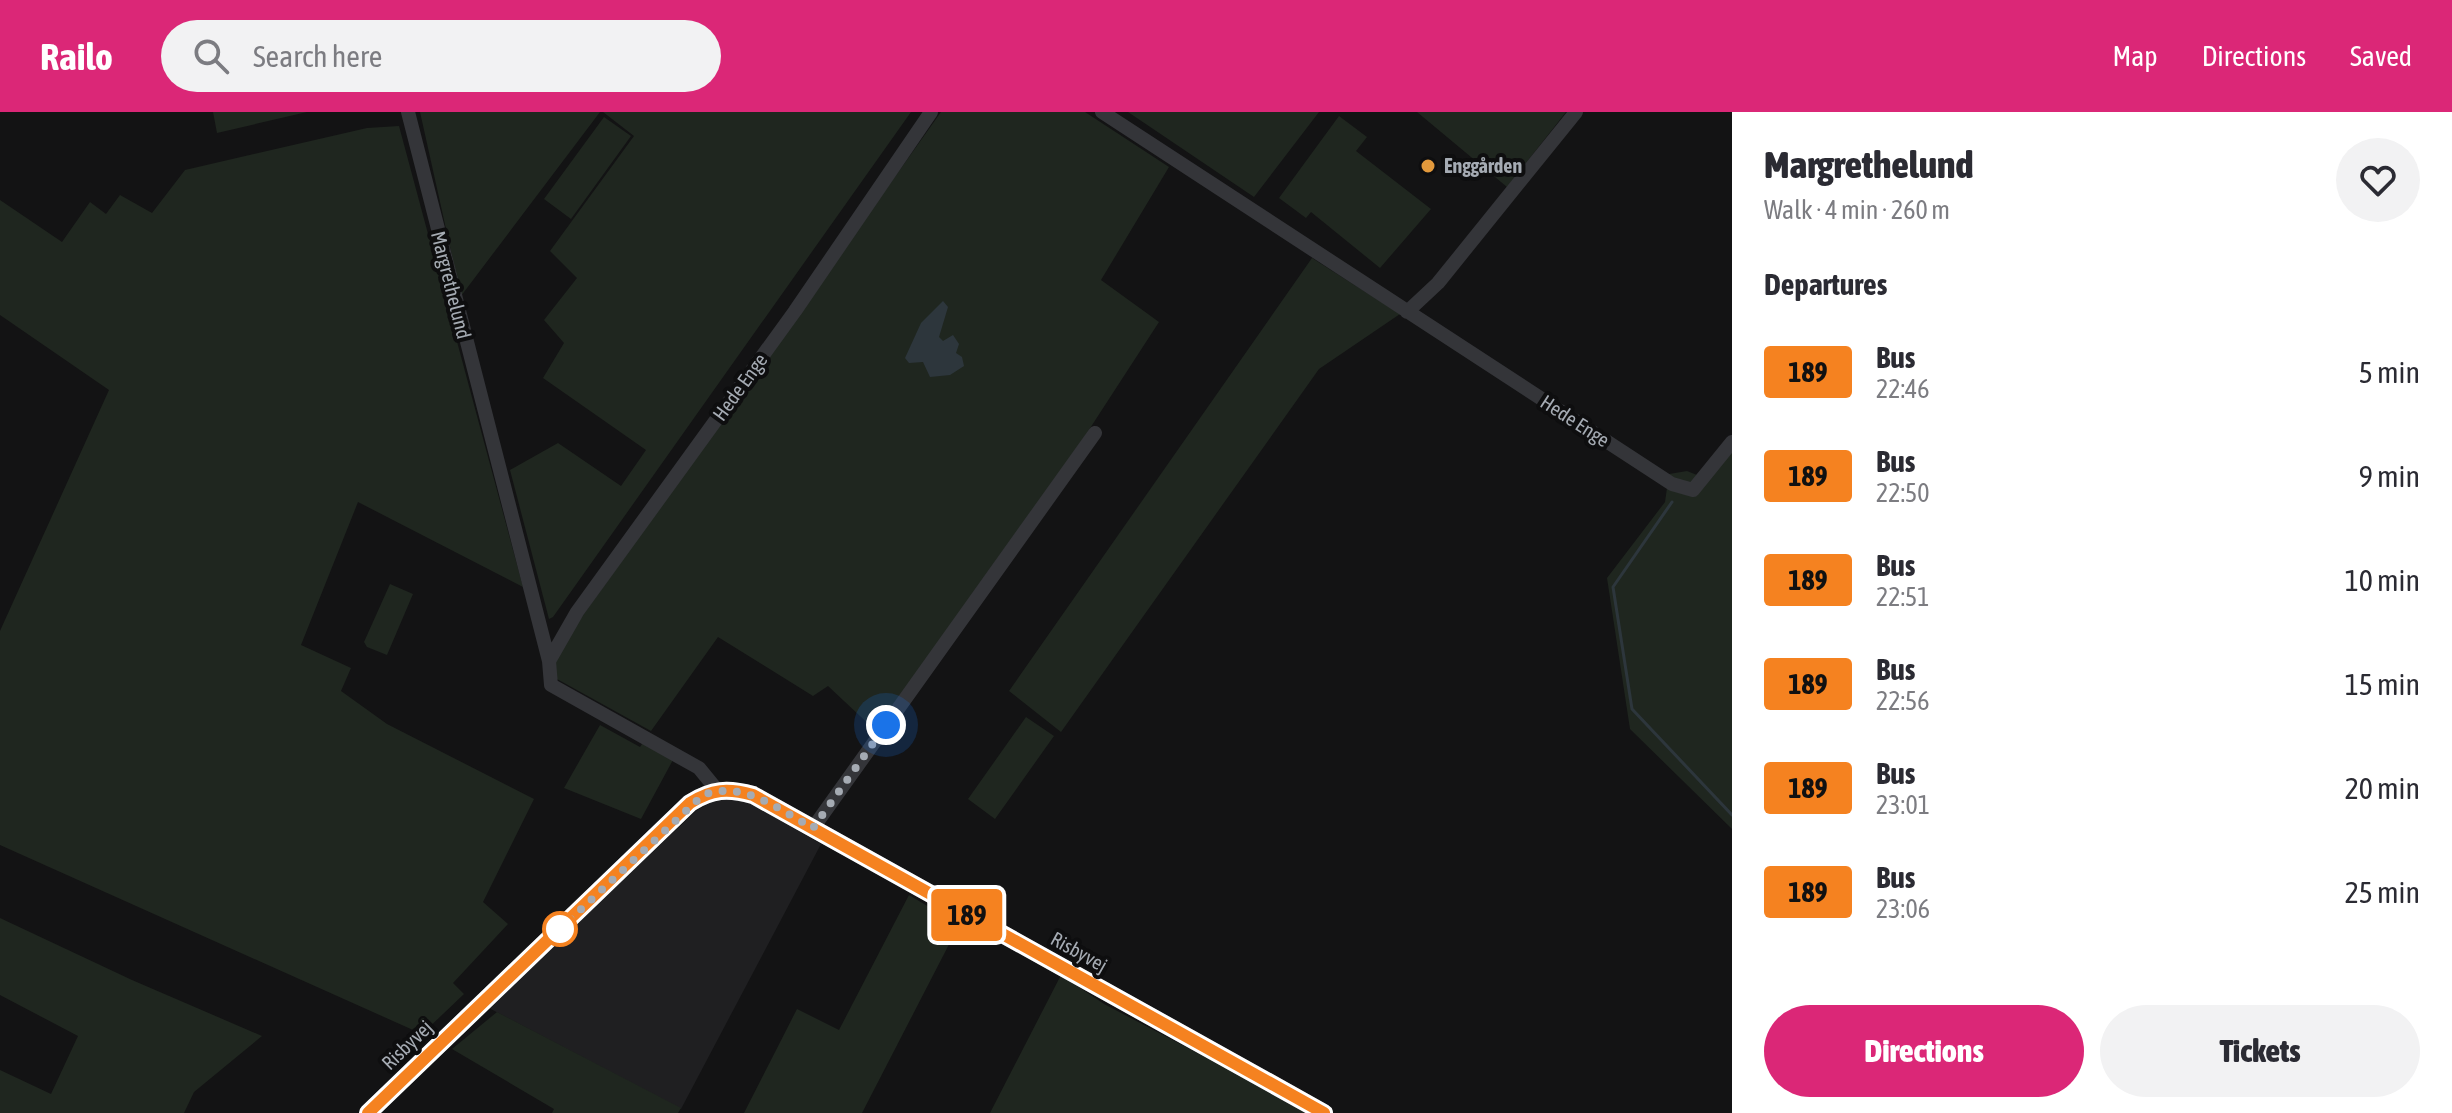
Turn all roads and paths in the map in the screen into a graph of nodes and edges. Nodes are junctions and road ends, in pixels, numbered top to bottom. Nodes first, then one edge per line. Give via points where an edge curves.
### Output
1 (408, 112) edge
2 (931, 112) edge
3 (1102, 112) edge
4 (1576, 112) edge
5 (1407, 312) junction
6 (1095, 433) dead end
7 (1732, 442) edge
8 (549, 661) junction
9 (717, 790) junction
10 (813, 828) junction
11 (368, 1113) edge
12 (1324, 1113) edge

1 - 8 street, Margrethelund
2 - 8 street, Hede Enge via 577,612
3 - 5 street, Hede Enge
4 - 5 street via 1438,283
5 - 7 street, Hede Enge via 1672,484 1693,490
6 - 10 street
8 - 9 street, Margrethelund via 551,685 699,768
9 - 10 street, Risbyvej via 753,795
9 - 11 street, Risbyvej via 690,803
10 - 12 street, Risbyvej

